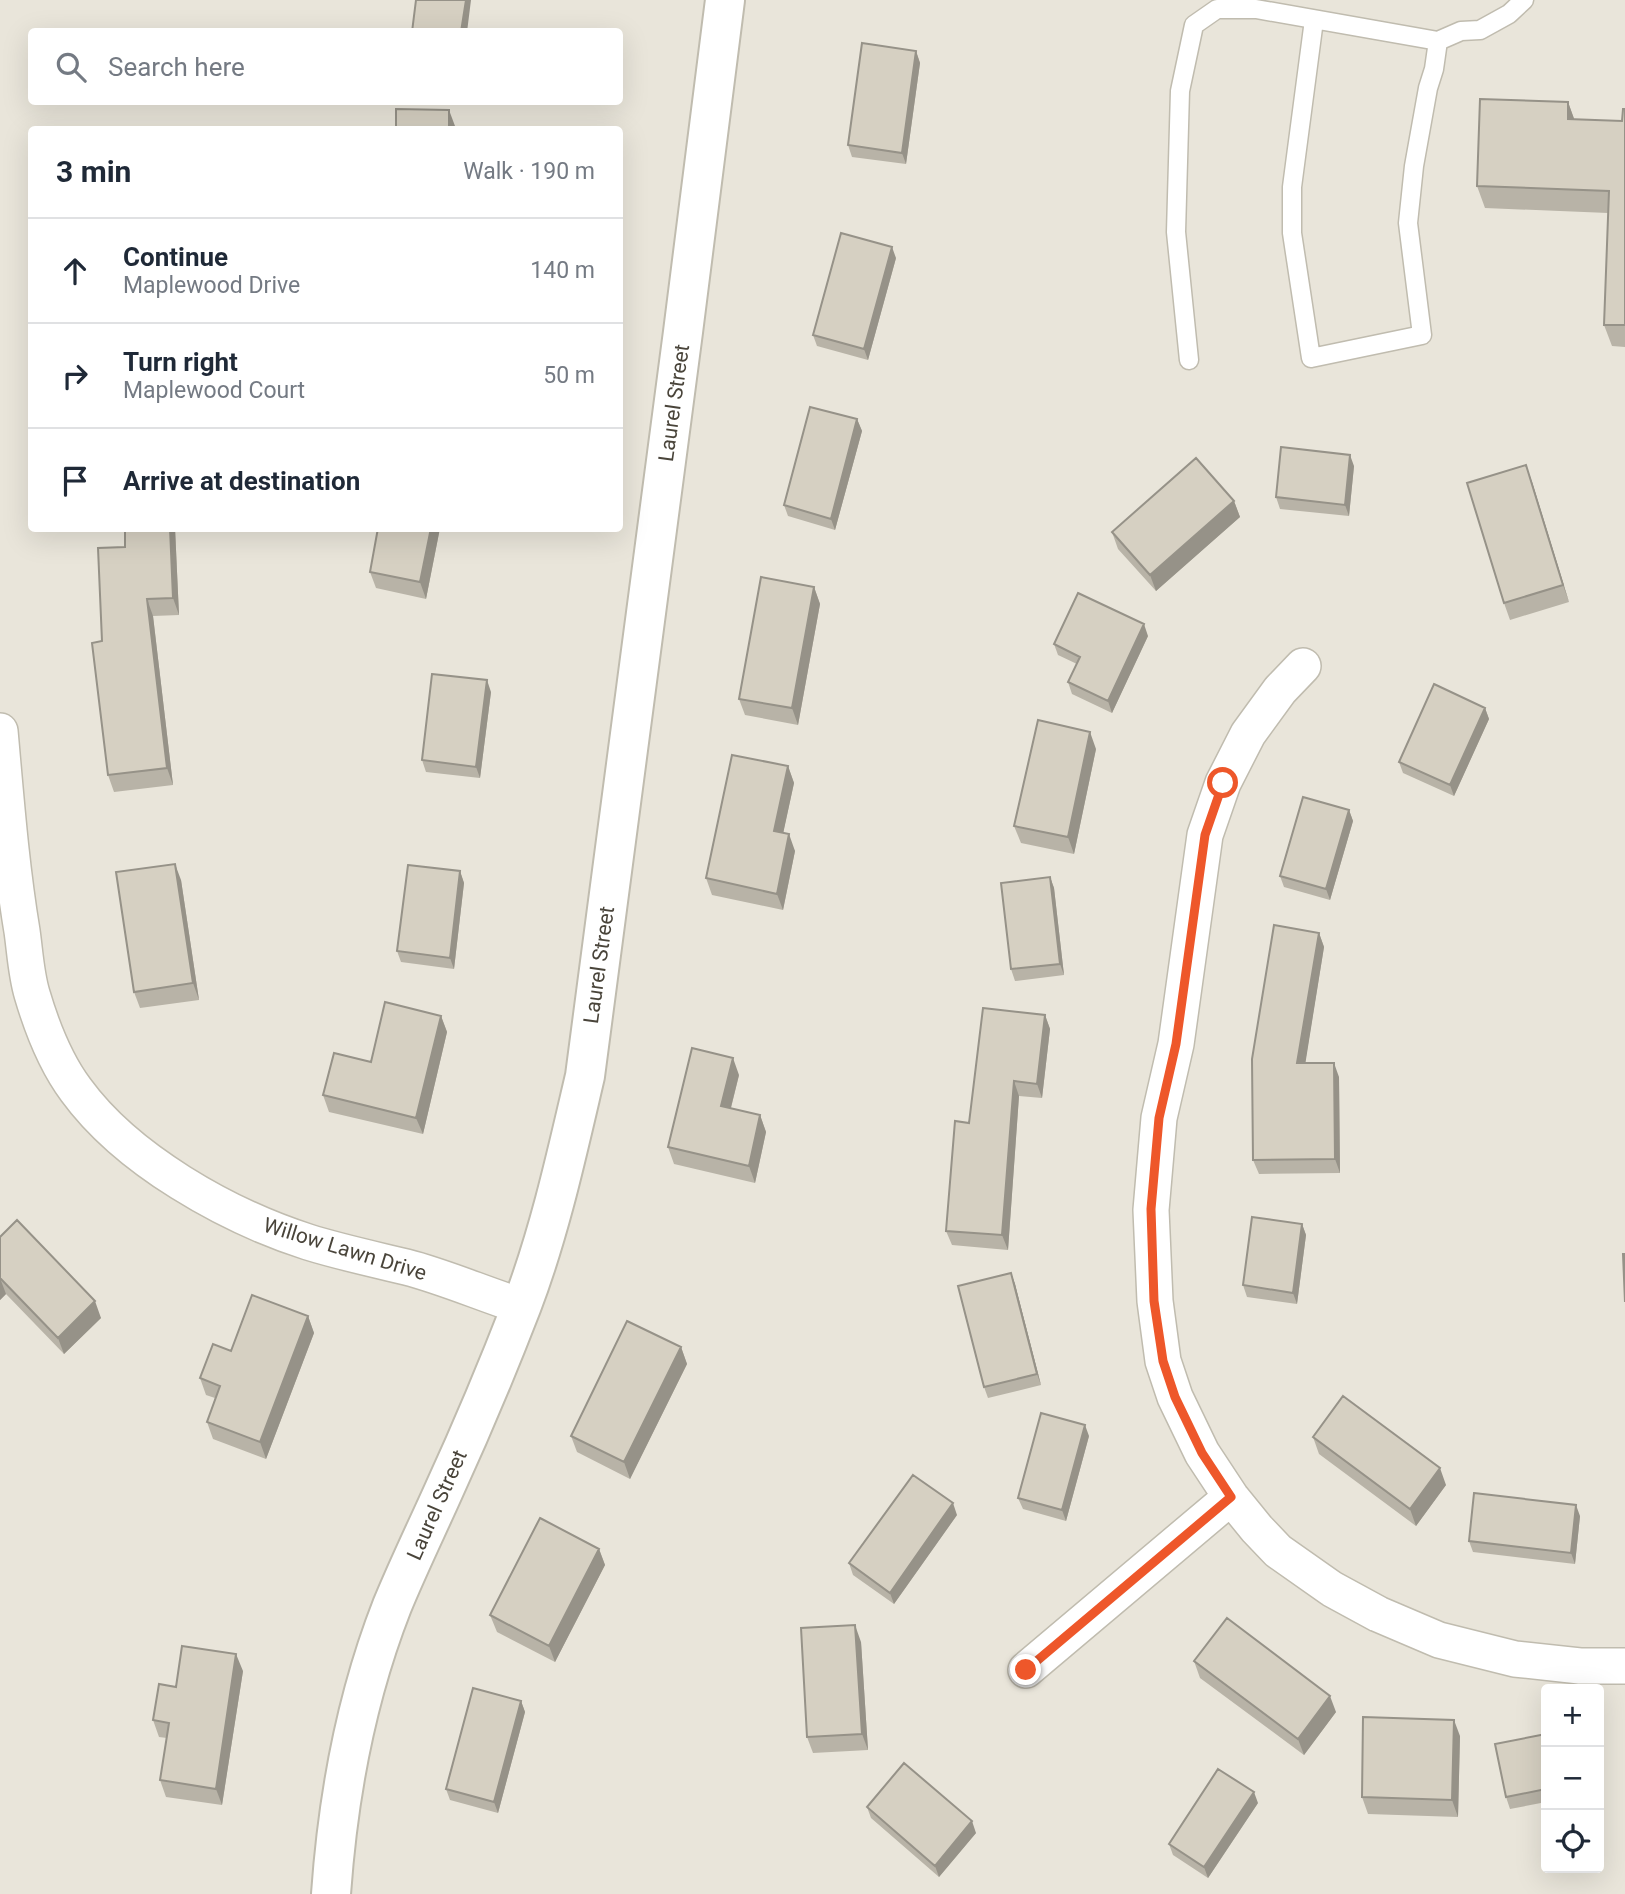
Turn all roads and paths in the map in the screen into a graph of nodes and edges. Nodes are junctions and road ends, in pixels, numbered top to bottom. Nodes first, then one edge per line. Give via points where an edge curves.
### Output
1 (724, 0) edge
2 (1524, 0) edge
3 (1314, 20) junction
4 (1438, 41) junction
5 (1189, 360) dead end
6 (1303, 666) dead end
7 (0, 731) edge
8 (521, 1306) junction
9 (1231, 1497) junction
10 (1625, 1666) edge
11 (1026, 1670) dead end
12 (331, 1894) edge

1 - 8 street, Laurel Street via 585,1076 560,1186
2 - 4 lane via 1480,30
3 - 4 lane
3 - 4 lane via 1292,187 1292,233 1311,358 1422,335 1408,223
3 - 5 lane via 1256,9 1217,9 1194,24 1181,91 1176,232
6 - 9 street via 1248,734 1223,783 1205,835 1176,1044 1159,1118 1151,1209 1154,1301 1163,1361 1202,1453
7 - 8 street, Willow Lawn Drive via 14,883 31,992 51,1046 99,1119 135,1151 198,1192 251,1219 306,1241
8 - 12 street, Laurel Street via 392,1605 364,1690 348,1759
9 - 10 street via 1278,1551 1378,1614 1439,1640 1515,1659
9 - 11 street

